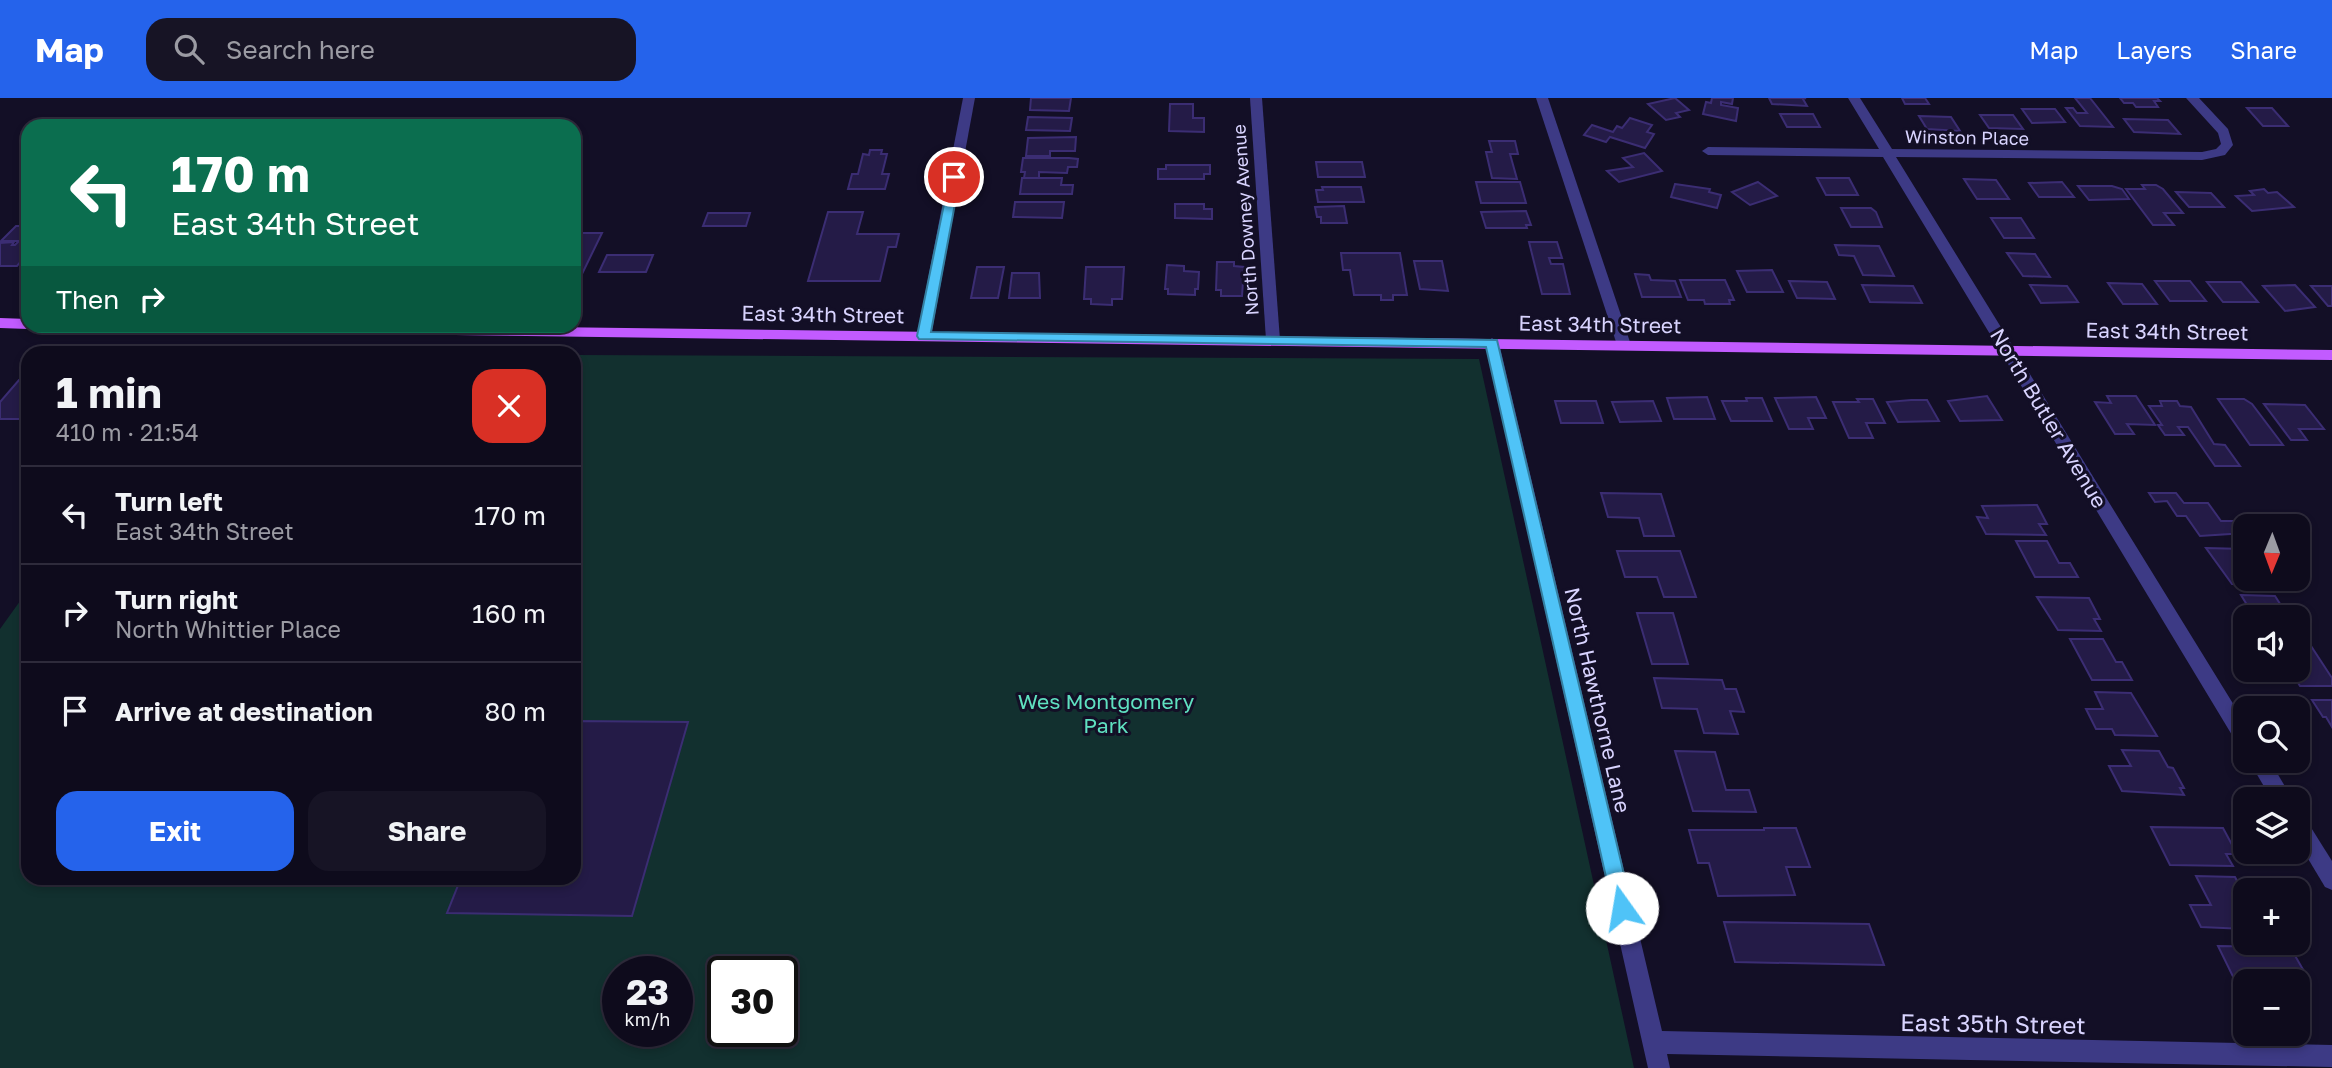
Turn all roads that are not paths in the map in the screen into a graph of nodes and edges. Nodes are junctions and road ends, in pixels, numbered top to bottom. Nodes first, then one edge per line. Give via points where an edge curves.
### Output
1 (969, 98) edge
2 (1255, 98) edge
3 (1542, 98) edge
4 (1854, 98) edge
5 (2192, 98) edge
6 (1708, 151) dead end
7 (1888, 153) junction
8 (0, 323) edge
9 (21, 324) edge
10 (581, 332) edge
11 (924, 336) junction
12 (1273, 340) junction
13 (1492, 343) junction
14 (1624, 345) junction
15 (2007, 349) junction
16 (2332, 355) edge
17 (2233, 718) edge
18 (2310, 844) edge
19 (2332, 880) edge
20 (1654, 1042) junction
21 (2332, 1056) edge
22 (1660, 1068) edge

1 - 11 street
2 - 12 street, North Downey Avenue
3 - 14 street
4 - 7 street, North Butler Avenue
5 - 7 street, Winston Place via 2225,135 2224,150 2202,156
6 - 7 street, Winston Place
7 - 15 street, North Butler Avenue
8 - 9 main road
10 - 11 main road, East 34th Street
11 - 12 main road, East 34th Street
12 - 13 main road, East 34th Street
13 - 14 main road, East 34th Street
13 - 20 street, North Hawthorne Lane
14 - 15 main road, East 34th Street
15 - 16 main road, East 34th Street
15 - 17 street, North Butler Avenue
18 - 19 street
20 - 21 street, East 35th Street
20 - 22 street, North Hawthorne Lane

